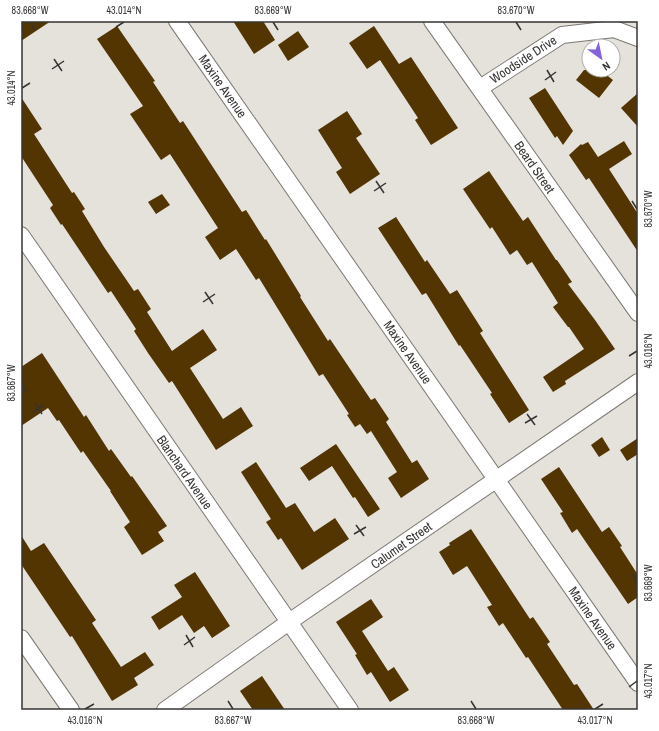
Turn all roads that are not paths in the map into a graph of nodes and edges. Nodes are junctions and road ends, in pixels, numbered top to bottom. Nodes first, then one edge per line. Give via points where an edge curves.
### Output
1 (177, 21) edge
2 (432, 21) edge
3 (638, 38) edge
4 (480, 88) junction
5 (21, 235) edge
6 (638, 312) edge
7 (638, 382) edge
8 (496, 479) junction
9 (289, 622) junction
10 (21, 638) edge
11 (638, 683) edge
12 (71, 710) edge
13 (165, 710) edge
14 (350, 710) edge

1 - 8 street, Maxine Avenue
2 - 4 street, Beard Street
3 - 4 street, Woodside Drive via 614,29 562,35
4 - 6 street, Beard Street
5 - 9 street, Blanchard Avenue
7 - 8 street, Calumet Street
8 - 9 street, Calumet Street
8 - 11 street, Maxine Avenue
9 - 13 street, Calumet Street
9 - 14 street, Blanchard Avenue
10 - 12 street

